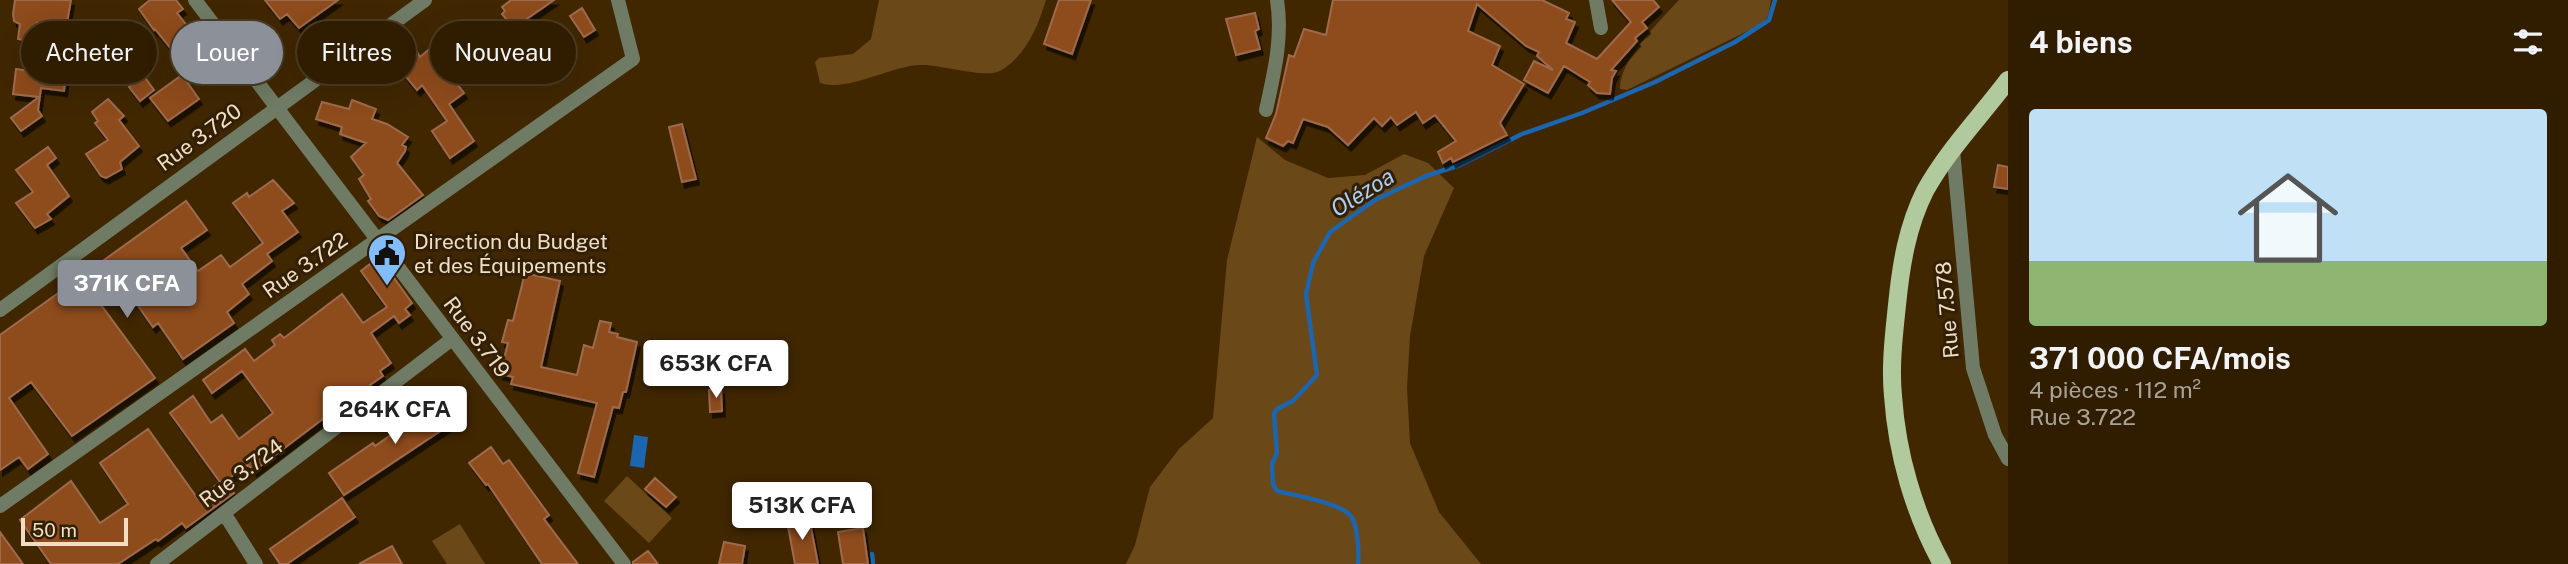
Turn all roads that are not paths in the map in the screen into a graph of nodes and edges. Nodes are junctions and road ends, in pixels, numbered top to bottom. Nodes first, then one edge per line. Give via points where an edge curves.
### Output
1 (195, 0) edge
2 (425, 0) edge
3 (618, 0) edge
4 (1277, 0) edge
5 (1597, 0) edge
6 (1601, 28) dead end
7 (2008, 79) edge
8 (277, 106) junction
9 (1266, 110) dead end
10 (1953, 150) junction
11 (377, 240) junction
12 (0, 310) edge
13 (452, 339) junction
14 (2008, 459) edge
15 (0, 506) edge
16 (224, 513) junction
17 (157, 564) edge
18 (256, 564) edge
19 (624, 564) edge
20 (1942, 564) edge

1 - 8 street, Rue 3.719
2 - 8 street, Rue 3.720
3 - 11 street, Rue 3.722 via 633,59
4 - 9 street via 1278,54
5 - 6 street
7 - 10 main road
8 - 11 street, Rue 3.719
8 - 12 street, Rue 3.720
10 - 14 street, Rue 7.578 via 1973,368 1995,435
10 - 20 main road via 1926,191 1908,232 1900,276 1892,395 1912,495
11 - 13 street, Rue 3.719
11 - 15 street, Rue 3.722
13 - 16 street, Rue 3.724
13 - 19 street, Rue 3.719
16 - 17 street, Rue 3.724
16 - 18 street

